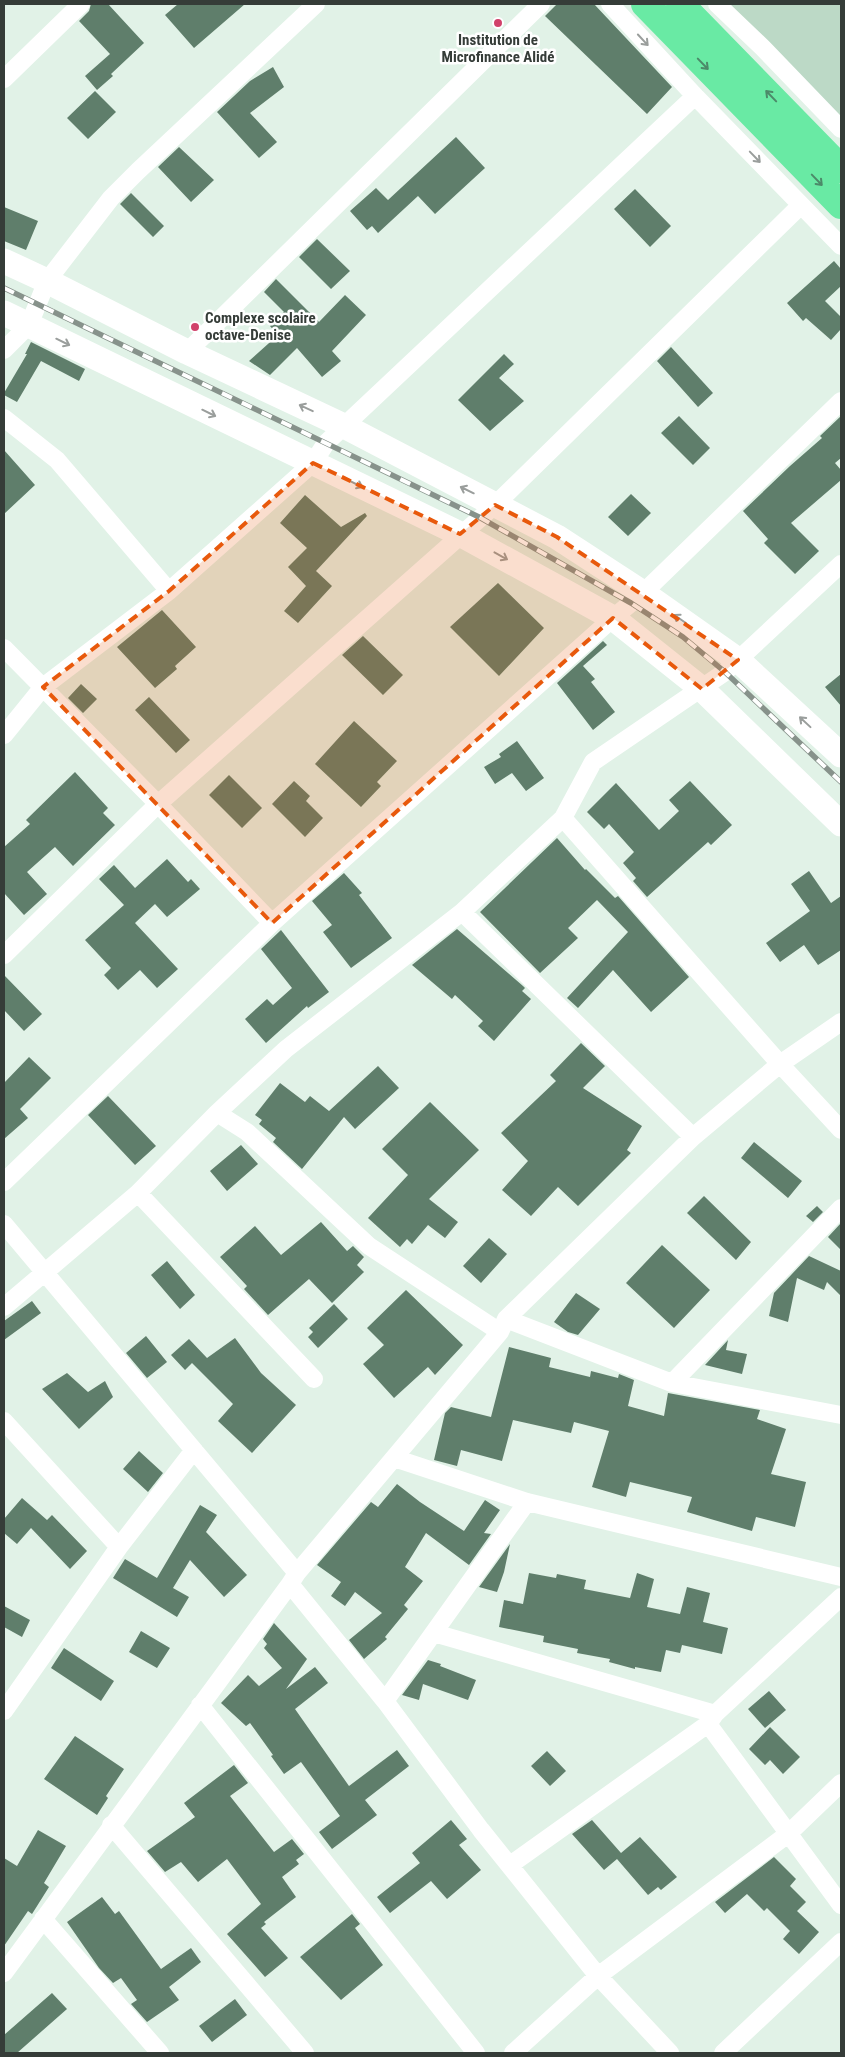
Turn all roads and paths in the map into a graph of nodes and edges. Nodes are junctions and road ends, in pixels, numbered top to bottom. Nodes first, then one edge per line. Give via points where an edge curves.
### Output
1 (82, 4) edge
2 (316, 4) edge
3 (541, 4) edge
4 (610, 4) edge
5 (645, 4) edge
6 (680, 4) edge
7 (717, 4) edge
8 (4, 79) edge
9 (695, 96) junction
10 (841, 129) edge
11 (841, 169) edge
12 (801, 205) junction
13 (841, 205) edge
14 (841, 246) edge
15 (4, 261) edge
16 (47, 281) junction
17 (4, 313) edge
18 (29, 325) junction
19 (4, 350) edge
20 (186, 352) junction
21 (841, 401) edge
22 (4, 418) edge
23 (344, 426) junction
24 (313, 463) junction
25 (495, 505) junction
26 (460, 534) junction
27 (841, 564) edge
28 (169, 591) junction
29 (643, 594) junction
30 (613, 618) junction
31 (4, 648) edge
32 (738, 660) junction
33 (43, 687) junction
34 (702, 689) junction
35 (4, 735) edge
36 (841, 755) edge
37 (158, 804) junction
38 (563, 818) junction
39 (841, 824) edge
40 (462, 912) junction
41 (272, 923) junction
42 (4, 955) edge
43 (841, 1022) edge
44 (780, 1064) junction
45 (217, 1113) junction
46 (841, 1130) edge
47 (693, 1137) junction
48 (4, 1182) edge
49 (138, 1193) junction
50 (841, 1208) edge
51 (4, 1224) edge
52 (44, 1272) junction
53 (4, 1307) edge
54 (503, 1326) junction
55 (314, 1379) dead end
56 (672, 1382) junction
57 (841, 1415) edge
58 (4, 1421) edge
59 (194, 1450) junction
60 (394, 1458) junction
61 (527, 1502) junction
62 (118, 1547) junction
63 (841, 1577) edge
64 (293, 1578) junction
65 (841, 1597) edge
66 (434, 1633) junction
67 (385, 1701) junction
68 (200, 1705) junction
69 (4, 1711) edge
70 (711, 1719) junction
71 (841, 1783) edge
72 (111, 1825) junction
73 (788, 1834) junction
74 (510, 1865) junction
75 (841, 1905) edge
76 (43, 1919) junction
77 (841, 1942) edge
78 (4, 1973) edge
79 (598, 1976) junction
80 (160, 2053) edge
81 (305, 2053) edge
82 (476, 2053) edge
83 (513, 2053) edge
84 (670, 2053) edge
85 (723, 2053) edge

1 - 8 street
2 - 16 street via 111,198
3 - 20 street
4 -> 9 street
5 -> 13 highway
11 -> 6 highway
7 - 10 street
9 -> 12 street
9 - 23 street
12 - 14 street
12 - 25 street
15 - 16 main road
16 - 18 street
16 - 20 main road
17 - 18 main road
18 - 19 street
18 -> 24 main road
23 -> 20 main road
21 - 29 street
22 - 28 street via 57,460
23 - 24 street via 326,443
25 -> 23 main road
24 -> 26 main road
24 - 28 street
25 - 26 street
25 - 29 main road via 557,537
26 -> 30 main road
26 - 37 street
27 - 32 street
28 - 33 street
29 - 30 street
32 -> 29 main road
30 - 34 main road
30 - 41 street
31 - 33 street
32 - 34 street
36 -> 32 main road
33 - 35 street
33 - 37 street
34 - 38 street via 593,762
34 - 39 main road
37 - 41 street
37 - 42 street
38 - 40 street
38 - 44 street
40 - 45 street via 286,1049
40 - 47 street
41 - 48 street
43 - 44 street
44 - 46 street
44 - 47 street
45 - 49 street
45 - 54 street via 247,1132 369,1246
47 - 54 street
49 - 52 street
49 - 55 street
50 - 56 street
51 - 52 street
52 - 53 street
52 - 59 street
54 - 56 street
54 - 60 street
56 - 57 street
58 - 62 street
59 - 62 street
59 - 64 street
60 - 61 street
60 - 64 street
61 - 63 street
61 - 66 street
62 - 69 street
64 - 67 street
64 - 68 street
65 - 70 street
66 - 67 street
66 - 70 street
67 - 74 street
68 - 72 street
68 - 82 street
70 - 73 street
70 - 74 street
71 - 73 street
72 - 76 street
72 - 81 street
73 - 75 street
73 - 79 street
74 - 79 street
76 - 78 street
76 - 80 street
77 - 85 street
79 - 83 street
79 - 84 street

